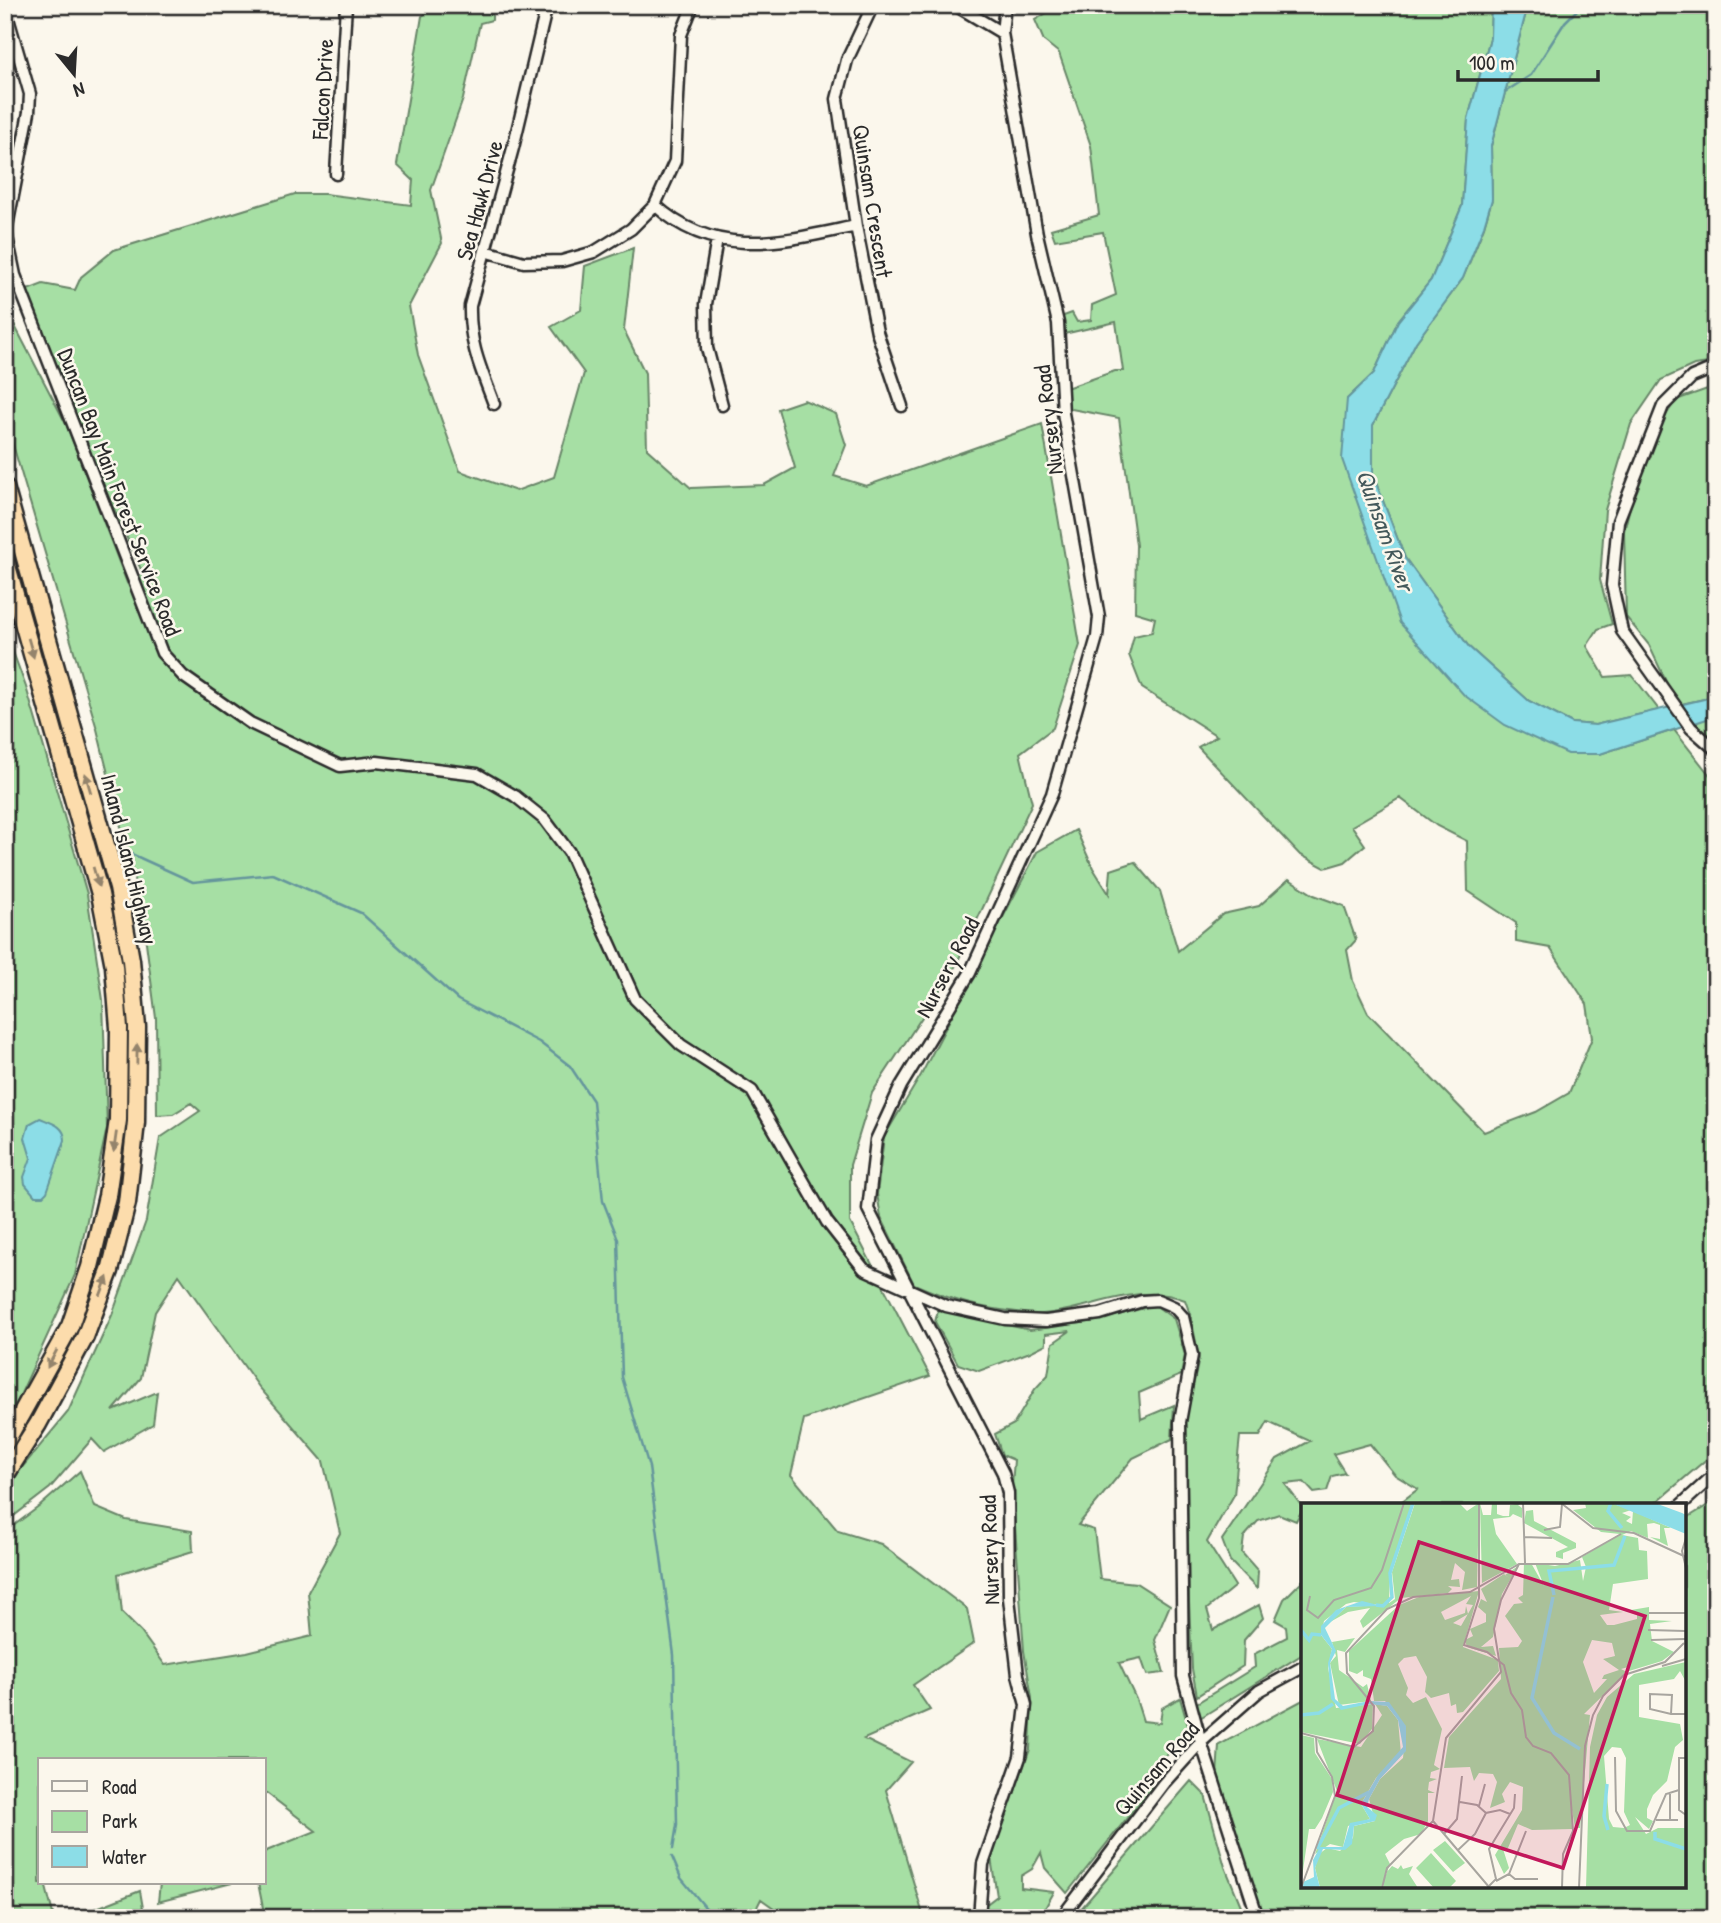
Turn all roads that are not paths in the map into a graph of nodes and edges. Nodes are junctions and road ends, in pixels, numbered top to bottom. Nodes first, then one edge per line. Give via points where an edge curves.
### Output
1 (346, 5) edge
2 (547, 5) edge
3 (693, 5) edge
4 (873, 5) edge
5 (955, 5) edge
6 (1005, 5) edge
7 (5, 8) edge
8 (1002, 33) junction
9 (337, 174) dead end
10 (655, 205) junction
11 (856, 226) junction
12 (718, 239) junction
13 (485, 251) junction
14 (1716, 367) edge
15 (494, 404) dead end
16 (722, 405) dead end
17 (902, 406) dead end
18 (5, 487) edge
19 (5, 559) edge
20 (1714, 748) edge
21 (911, 1291) junction
22 (5, 1443) edge
23 (1716, 1473) edge
24 (5, 1476) edge
25 (1683, 1503) edge
26 (1301, 1668) edge
27 (1201, 1742) junction
28 (979, 1918) edge
29 (1061, 1918) edge
30 (1258, 1918) edge

1 - 9 street, Falcon Drive
2 - 13 street, Sea Hawk Drive
3 - 10 street via 681,36 675,161
4 - 11 street, Quinsam Crescent via 847,60 838,99
5 - 8 street
6 - 8 street, Nursery Road
7 - 21 street, Duncan Bay Main Forest Service Road via 30,94 6,232 15,275 162,653 183,676 250,723 340,766 377,762 477,774 545,820 569,852 635,999 681,1045 752,1091 827,1222 856,1260 864,1269
8 - 21 street, Nursery Road via 1037,234 1058,323 1063,413 1099,617 1052,794 970,973 901,1086 876,1140 868,1209
10 - 12 street via 685,226
10 - 13 street via 631,229 594,252 562,261 524,262
11 - 12 street via 777,242
11 - 17 street, Quinsam Crescent via 877,332
12 - 16 street via 706,304 707,348
13 - 15 street, Sea Hawk Drive via 470,306 470,327 473,349
14 - 20 street via 1692,377 1663,407 1618,522 1612,585 1622,631 1691,728
24 -> 18 highway, Inland Island Highway via 85,1337 110,1271 127,1203 136,1122 137,1027 118,888
19 -> 22 highway, Inland Island Highway via 100,894 114,966 119,1028 118,1120 90,1267 70,1326
21 - 27 street, Duncan Bay Main Forest Service Road via 946,1307 1005,1319 1046,1321 1158,1300 1183,1317 1192,1355 1180,1422 1183,1676
21 - 28 street, Nursery Road via 1003,1473 1008,1493 1009,1598 1026,1705 1020,1758 983,1864
23 - 25 street
26 - 27 street, Quinsam Road via 1259,1691
27 - 29 street, Quinsam Road via 1163,1784
27 - 30 street, Duncan Bay Main Forest Service Road

